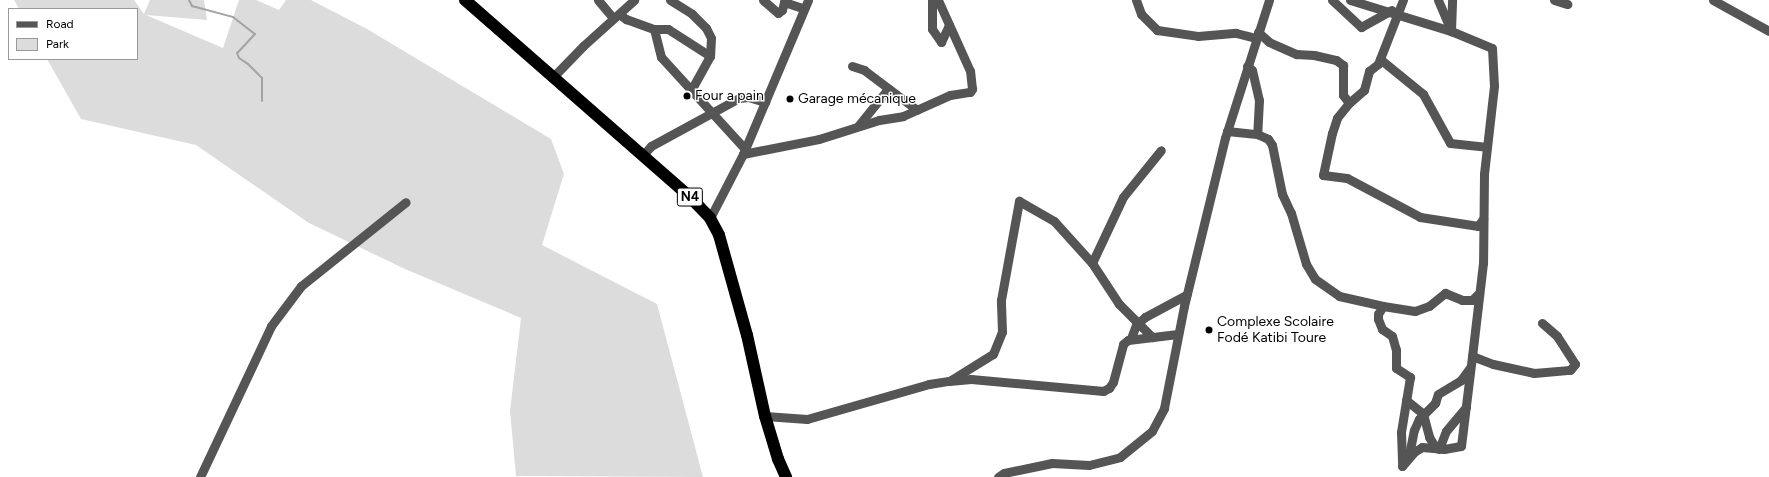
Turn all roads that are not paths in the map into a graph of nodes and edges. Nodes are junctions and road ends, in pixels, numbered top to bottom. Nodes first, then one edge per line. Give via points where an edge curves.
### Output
1 (465, 0) edge
2 (598, 0) edge
3 (634, 0) edge
4 (670, 0) edge
5 (763, 0) edge
6 (932, 0) edge
7 (938, 0) edge
8 (1136, 0) edge
9 (1268, 0) edge
10 (1332, 0) edge
11 (1350, 0) edge
12 (1438, 0) edge
13 (1452, 0) edge
14 (1554, 0) edge
15 (1713, 0) edge
16 (1403, 1) edge
17 (805, 4) edge
18 (1568, 4) dead end
19 (1392, 14) junction
20 (616, 16) junction
21 (949, 25) junction
22 (654, 29) junction
23 (1769, 31) edge
24 (1451, 32) junction
25 (1257, 35) junction
26 (710, 56) junction
27 (1380, 59) junction
28 (852, 66) dead end
29 (1247, 66) junction
30 (553, 77) junction
31 (692, 89) junction
32 (888, 89) junction
33 (765, 102) junction
34 (1349, 102) junction
35 (917, 110) junction
36 (712, 114) junction
37 (858, 126) junction
38 (1227, 131) junction
39 (1257, 134) junction
40 (1487, 147) junction
41 (1161, 150) dead end
42 (744, 151) junction
43 (642, 155) junction
44 (406, 202) dead end
45 (710, 218) junction
46 (1483, 219) junction
47 (1092, 263) junction
48 (1478, 294) junction
49 (1186, 295) junction
50 (1383, 306) junction
51 (1139, 322) junction
52 (1542, 323) dead end
53 (1178, 334) junction
54 (1152, 337) junction
55 (1131, 338) junction
56 (1472, 356) junction
57 (1471, 367) junction
58 (949, 381) junction
59 (1406, 400) junction
60 (1466, 407) junction
61 (1423, 414) junction
62 (765, 416) junction
63 (1438, 448) junction
64 (1409, 456) junction
65 (200, 477) edge
66 (786, 477) edge
67 (998, 477) edge

1 - 30 highway, N4
2 - 20 street
3 - 20 street
4 - 26 street via 692,14 706,28 711,38
5 - 17 street via 778,12 782,10 784,2
6 - 21 street via 932,29 942,42
7 - 21 street
8 - 25 street via 1141,14 1157,30 1198,36 1236,33
9 - 25 street
10 - 19 street via 1361,27
11 - 19 street
12 - 24 street
13 - 24 street
14 - 18 street
15 - 23 street
16 - 19 street
17 - 33 street
19 - 24 street
19 - 27 street
20 - 22 street
20 - 30 street
21 - 35 street via 970,71 972,89
22 - 26 street via 668,28
22 - 31 street via 661,57 683,84
24 - 40 street via 1492,48 1494,86
25 - 29 street
25 - 34 street via 1296,54 1328,58 1343,65 1343,96
26 - 31 street
27 - 34 street via 1369,71 1364,90
27 - 40 street via 1423,94 1450,143
28 - 32 street via 864,70
29 - 38 street
29 - 39 street via 1252,70 1259,100
30 - 43 highway, N4
31 - 36 street
32 - 35 street
32 - 37 street
33 - 36 street via 744,96
33 - 42 street
34 - 46 street via 1337,118 1323,174 1347,178 1420,217 1478,226
35 - 37 street via 903,116
36 - 42 street
36 - 43 street via 656,143
37 - 42 street via 819,139
38 - 39 street
38 - 49 street
39 - 50 street via 1268,139 1272,145 1282,194 1291,213 1306,264 1315,279 1339,296
40 - 46 street
41 - 47 street via 1123,198
42 - 45 street
43 - 45 highway, N4
44 - 65 street via 302,286 271,326
45 - 62 highway, N4 via 719,235
46 - 48 street via 1483,263
47 - 51 street via 1119,304
47 - 58 street via 1054,221 1019,201 1001,300 1002,332 993,354
48 - 50 street via 1472,300 1462,300 1445,293 1430,306 1415,311
48 - 56 street
49 - 51 street via 1164,309 1150,313
49 - 53 street
50 - 59 street via 1378,319 1382,329 1392,336 1396,350 1396,368 1410,377
51 - 54 street
51 - 55 street via 1133,329
52 - 56 street via 1557,336 1575,364 1570,370 1534,373 1493,364
53 - 54 street
53 - 67 street via 1164,408 1152,431 1137,444 1120,457 1089,465 1052,462 1004,473
54 - 55 street
55 - 58 street via 1123,344 1113,382 1103,391 971,379
56 - 57 street
57 - 60 street
57 - 61 street via 1461,380 1438,394 1435,403
58 - 62 street via 917,387 808,419
59 - 61 street
59 - 64 street via 1401,432 1400,465 1403,466
60 - 63 street via 1446,431
60 - 63 street via 1461,446
61 - 63 street via 1429,436
61 - 64 street via 1414,430
62 - 66 highway, N4
63 - 64 street via 1422,447

